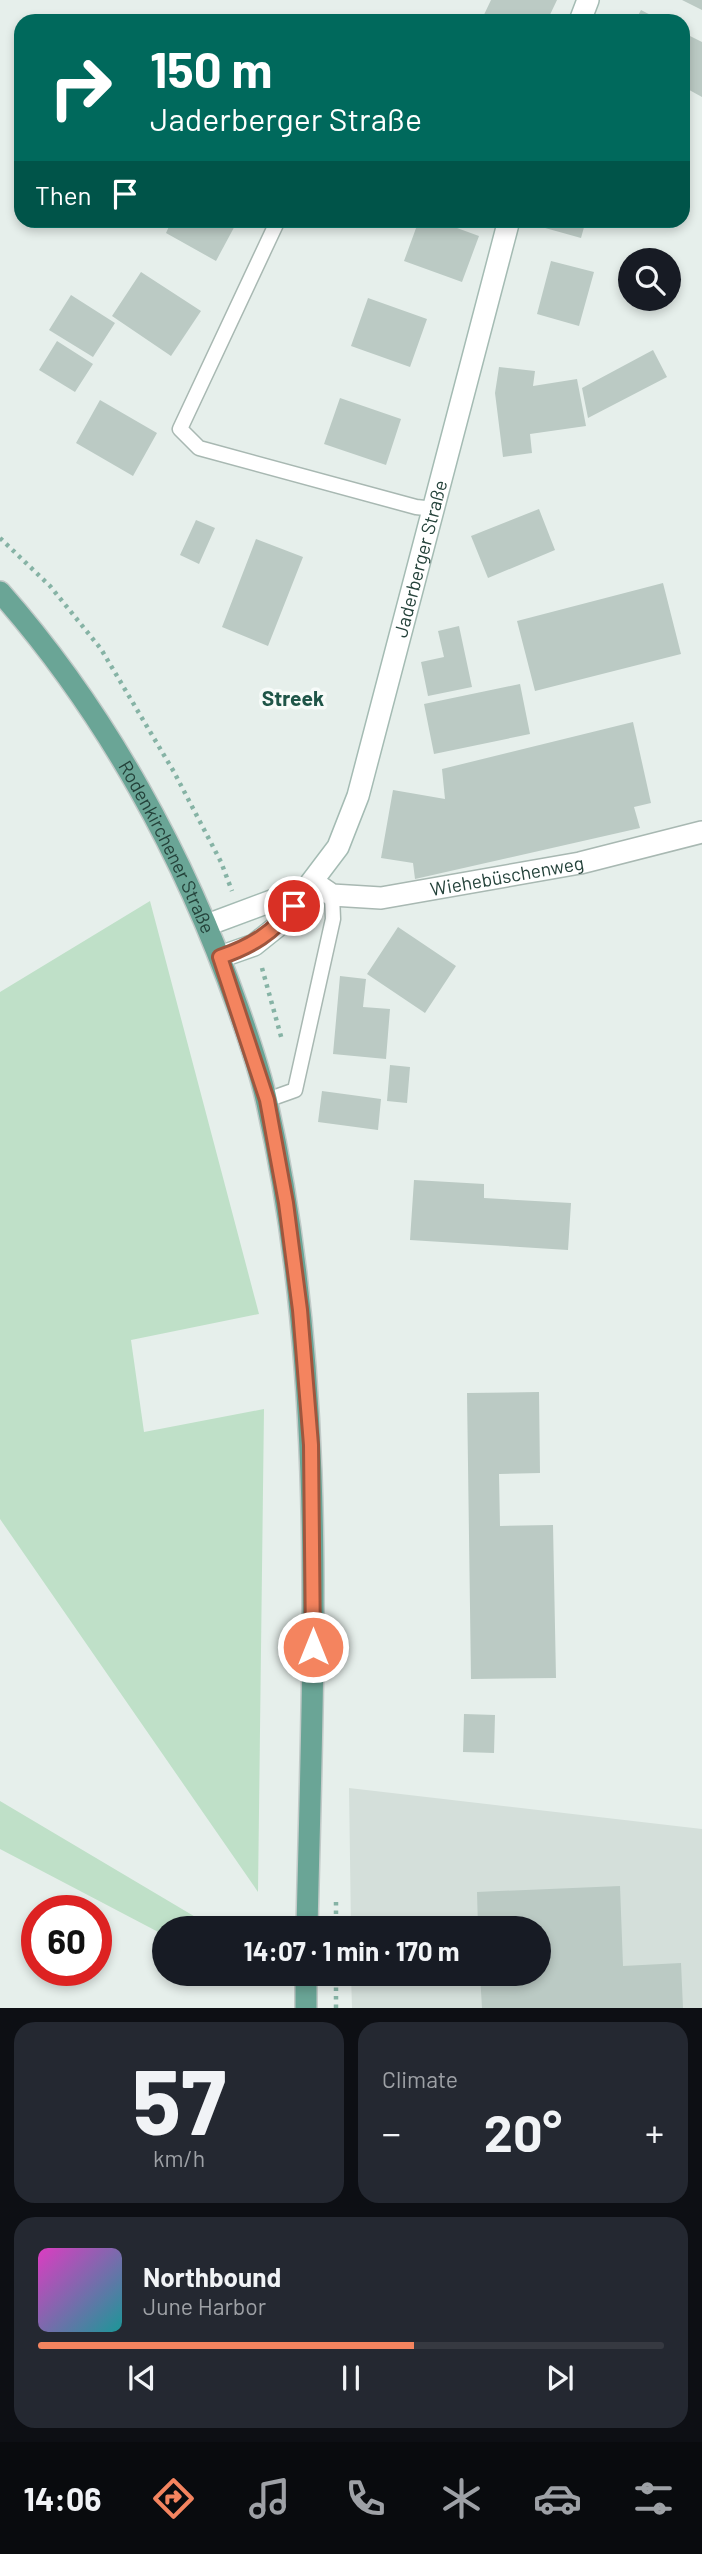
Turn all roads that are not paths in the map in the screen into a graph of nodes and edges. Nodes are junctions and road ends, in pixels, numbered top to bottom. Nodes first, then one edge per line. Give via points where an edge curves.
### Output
1 (274, 228) edge
2 (507, 228) edge
3 (434, 509) junction
4 (0, 593) edge
5 (702, 832) edge
6 (311, 885) junction
7 (332, 895) junction
8 (207, 925) junction
9 (220, 957) junction
10 (267, 1100) junction
11 (307, 1916) edge
12 (306, 1986) edge
13 (306, 2008) edge

1 - 3 lane via 180,429 199,448 416,508
2 - 3 street, Jaderberger Straße
3 - 6 street, Jaderberger Straße via 358,796 338,847
4 - 8 main road, Rodenkirchener Straße via 54,657 105,733 162,832
5 - 7 street, Wiehebüschenweg via 580,863 381,898
6 - 7 street, Wiehebüschenweg
6 - 8 street
6 - 9 street, Jaderberger Straße via 279,925 254,945
7 - 10 lane via 333,919 295,1090
8 - 9 main road, Rodenkirchener Straße
9 - 10 main road, Rodenkirchener Straße
10 - 11 main road, Rodenkirchener Straße via 300,1310 311,1445 313,1647
12 - 13 main road

